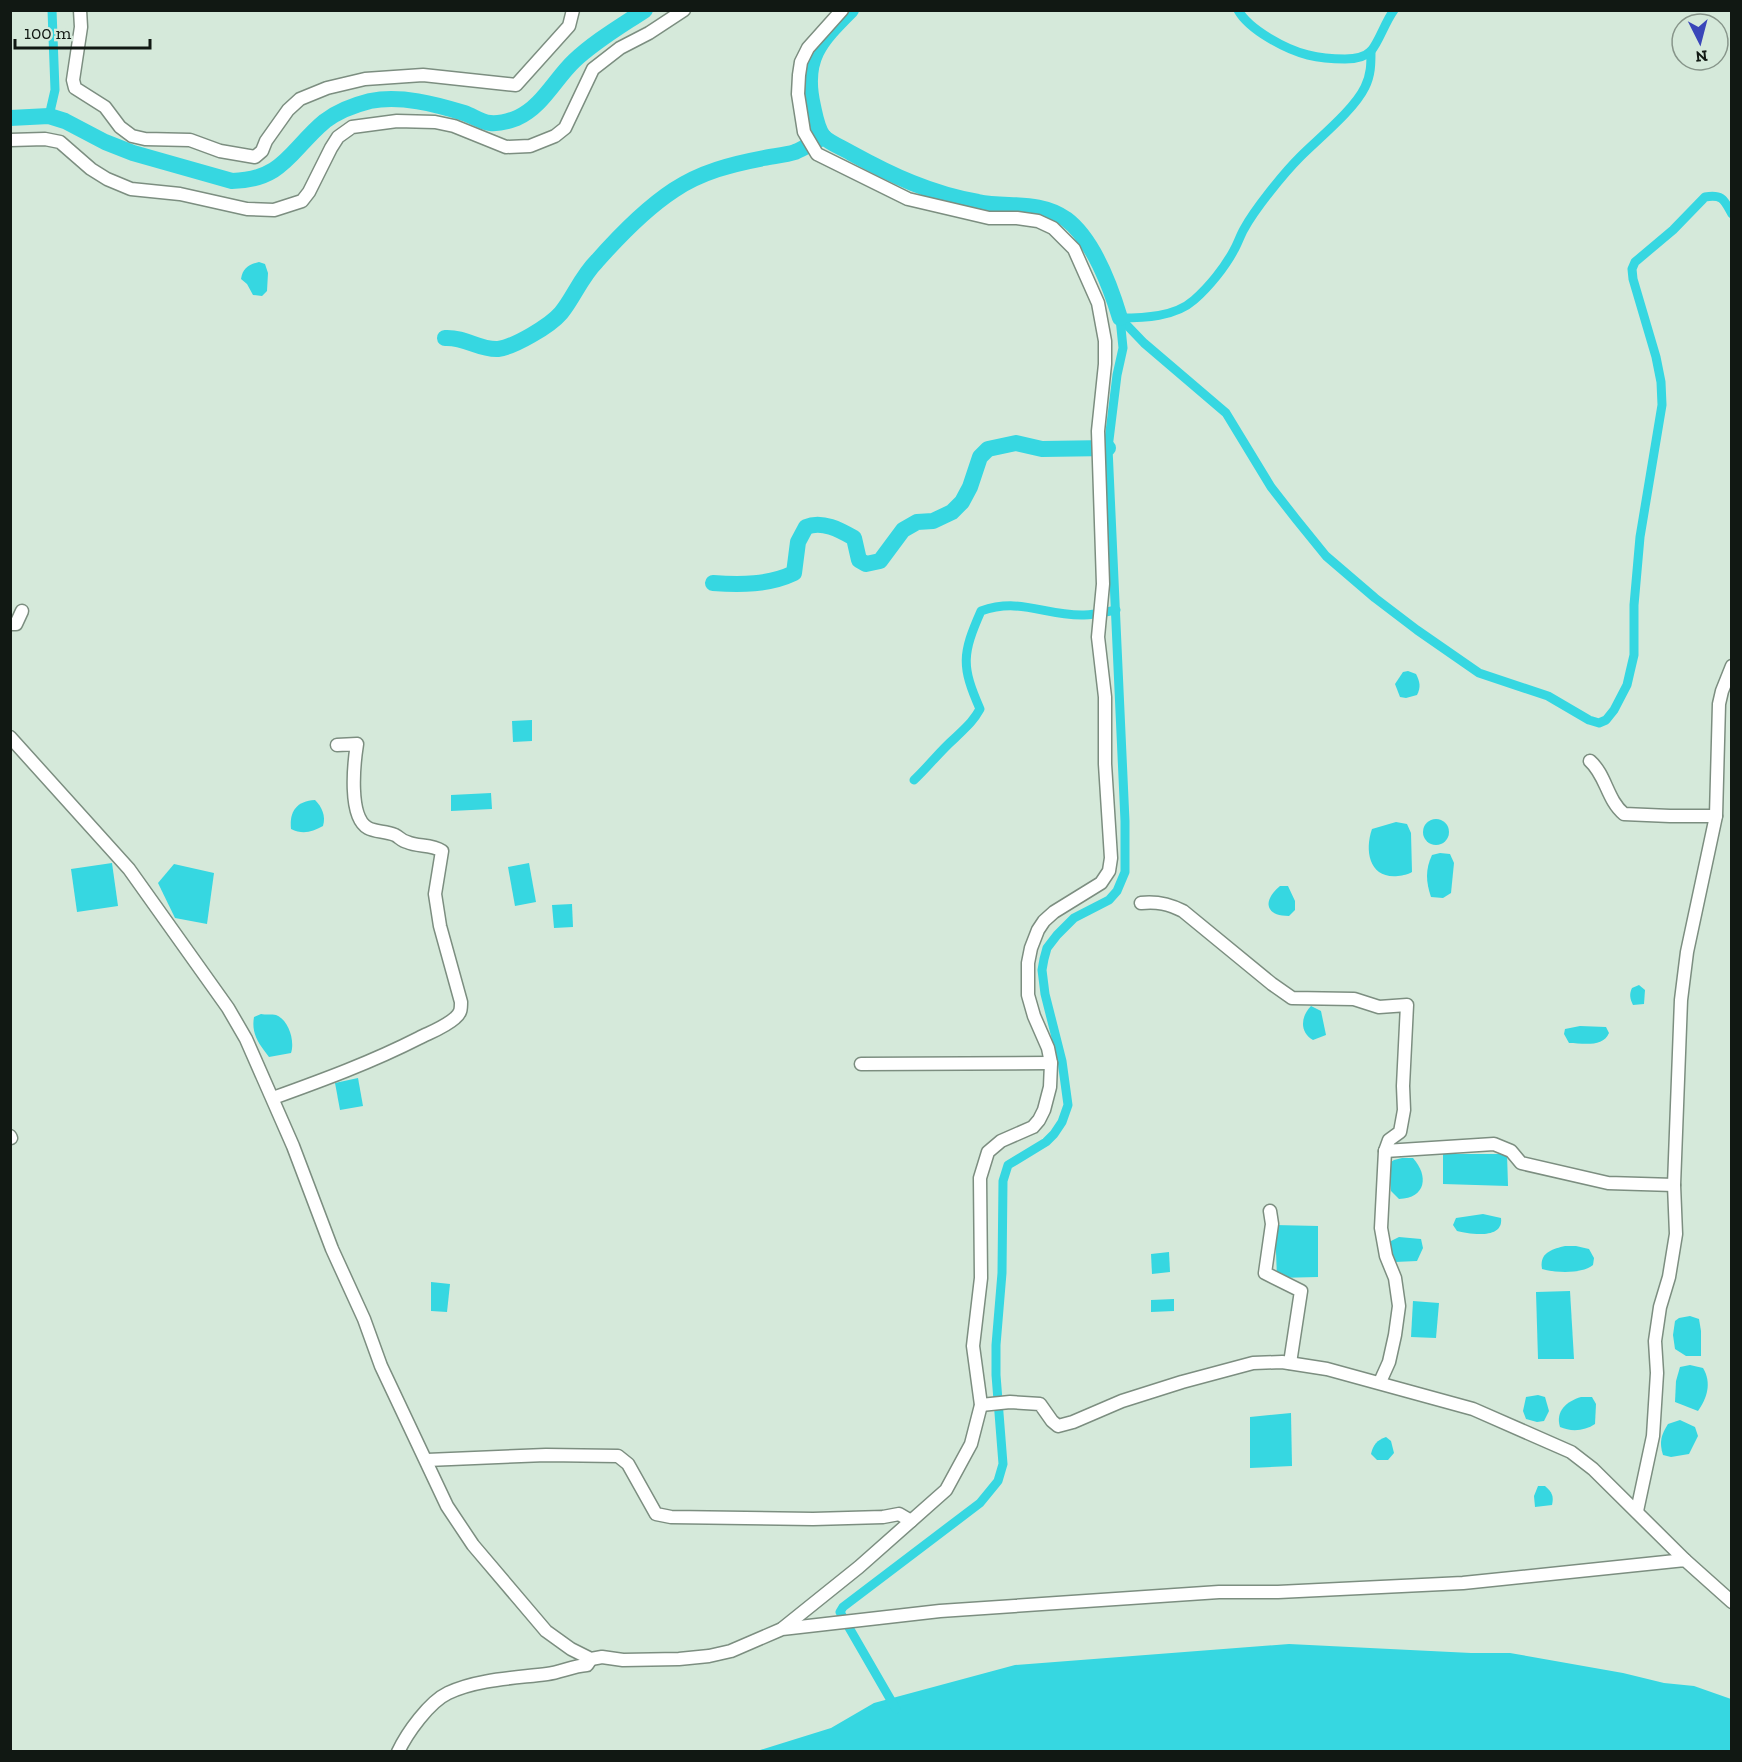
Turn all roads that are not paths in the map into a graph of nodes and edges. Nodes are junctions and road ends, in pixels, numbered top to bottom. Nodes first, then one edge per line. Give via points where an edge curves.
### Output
1 (80, 10) edge
2 (573, 10) edge
3 (684, 10) edge
4 (842, 10) edge
5 (10, 140) edge
6 (22, 610) dead end
7 (10, 624) edge
8 (1731, 666) edge
9 (10, 737) edge
10 (338, 745) dead end
11 (1590, 761) dead end
12 (1716, 816) junction
13 (1141, 903) dead end
14 (1051, 1063) junction
15 (861, 1064) dead end
16 (273, 1098) junction
17 (1385, 1151) junction
18 (1674, 1185) junction
19 (1270, 1212) dead end
20 (1290, 1364) junction
21 (1380, 1382) junction
22 (981, 1405) junction
23 (427, 1460) junction
24 (1637, 1511) junction
25 (911, 1521) junction
26 (1685, 1560) junction
27 (1731, 1602) edge
28 (782, 1629) junction
29 (591, 1659) junction
30 (398, 1752) edge

1 - 2 street via 75,88 105,107 126,133 145,139 190,140 220,151 255,157 288,110 300,99 327,88 365,79 423,75 516,85 569,26
3 - 5 street via 593,69 565,128 555,136 530,146 506,147 435,122 397,121 351,127 338,137 302,201 274,210 131,189 106,179 60,142 45,138
4 - 14 street via 808,48 801,62 798,94 804,132 817,154 908,199 989,218 1038,221 1053,228 1074,249 1103,322 1105,364 1097,467 1103,575 1098,637 1105,697 1111,858 1101,883 1054,912 1038,930 1031,948 1028,995
6 - 7 street via 16,624
8 - 12 street via 1719,704
9 - 16 street via 129,870 228,1008
10 - 16 street via 357,744 353,771 355,807 362,823 407,843 442,851 435,894 461,1002 460,1012 443,1026 401,1047
11 - 12 street via 1599,769 1603,783 1624,814
12 - 18 street via 1687,952 1681,1000
13 - 17 street via 1153,901 1183,911 1292,998 1354,999 1379,1007 1407,1005 1402,1121 1400,1132 1389,1140
14 - 15 street
14 - 22 street via 1050,1087 1039,1120 988,1152 980,1178 981,1278 974,1346
16 - 23 street via 381,1366
17 - 18 street via 1494,1144 1511,1150 1521,1163 1608,1183
17 - 21 street via 1381,1228 1399,1306 1391,1353
18 - 24 street via 1676,1234 1655,1341 1653,1436
19 - 20 street via 1265,1273 1301,1291
20 - 21 street
20 - 22 street via 1253,1363 1122,1401 1058,1426 1040,1404
21 - 24 street via 1473,1409 1571,1452
22 - 25 street via 970,1444 945,1490
23 - 25 street via 618,1456 628,1464 656,1514 813,1519 899,1514
23 - 29 street via 447,1506 473,1545 546,1631
24 - 26 street
25 - 28 street
26 - 27 street
26 - 28 street via 1463,1583 1219,1592 940,1611
28 - 29 street via 709,1656
29 - 30 street via 587,1665 556,1673 471,1686 446,1694 406,1735

